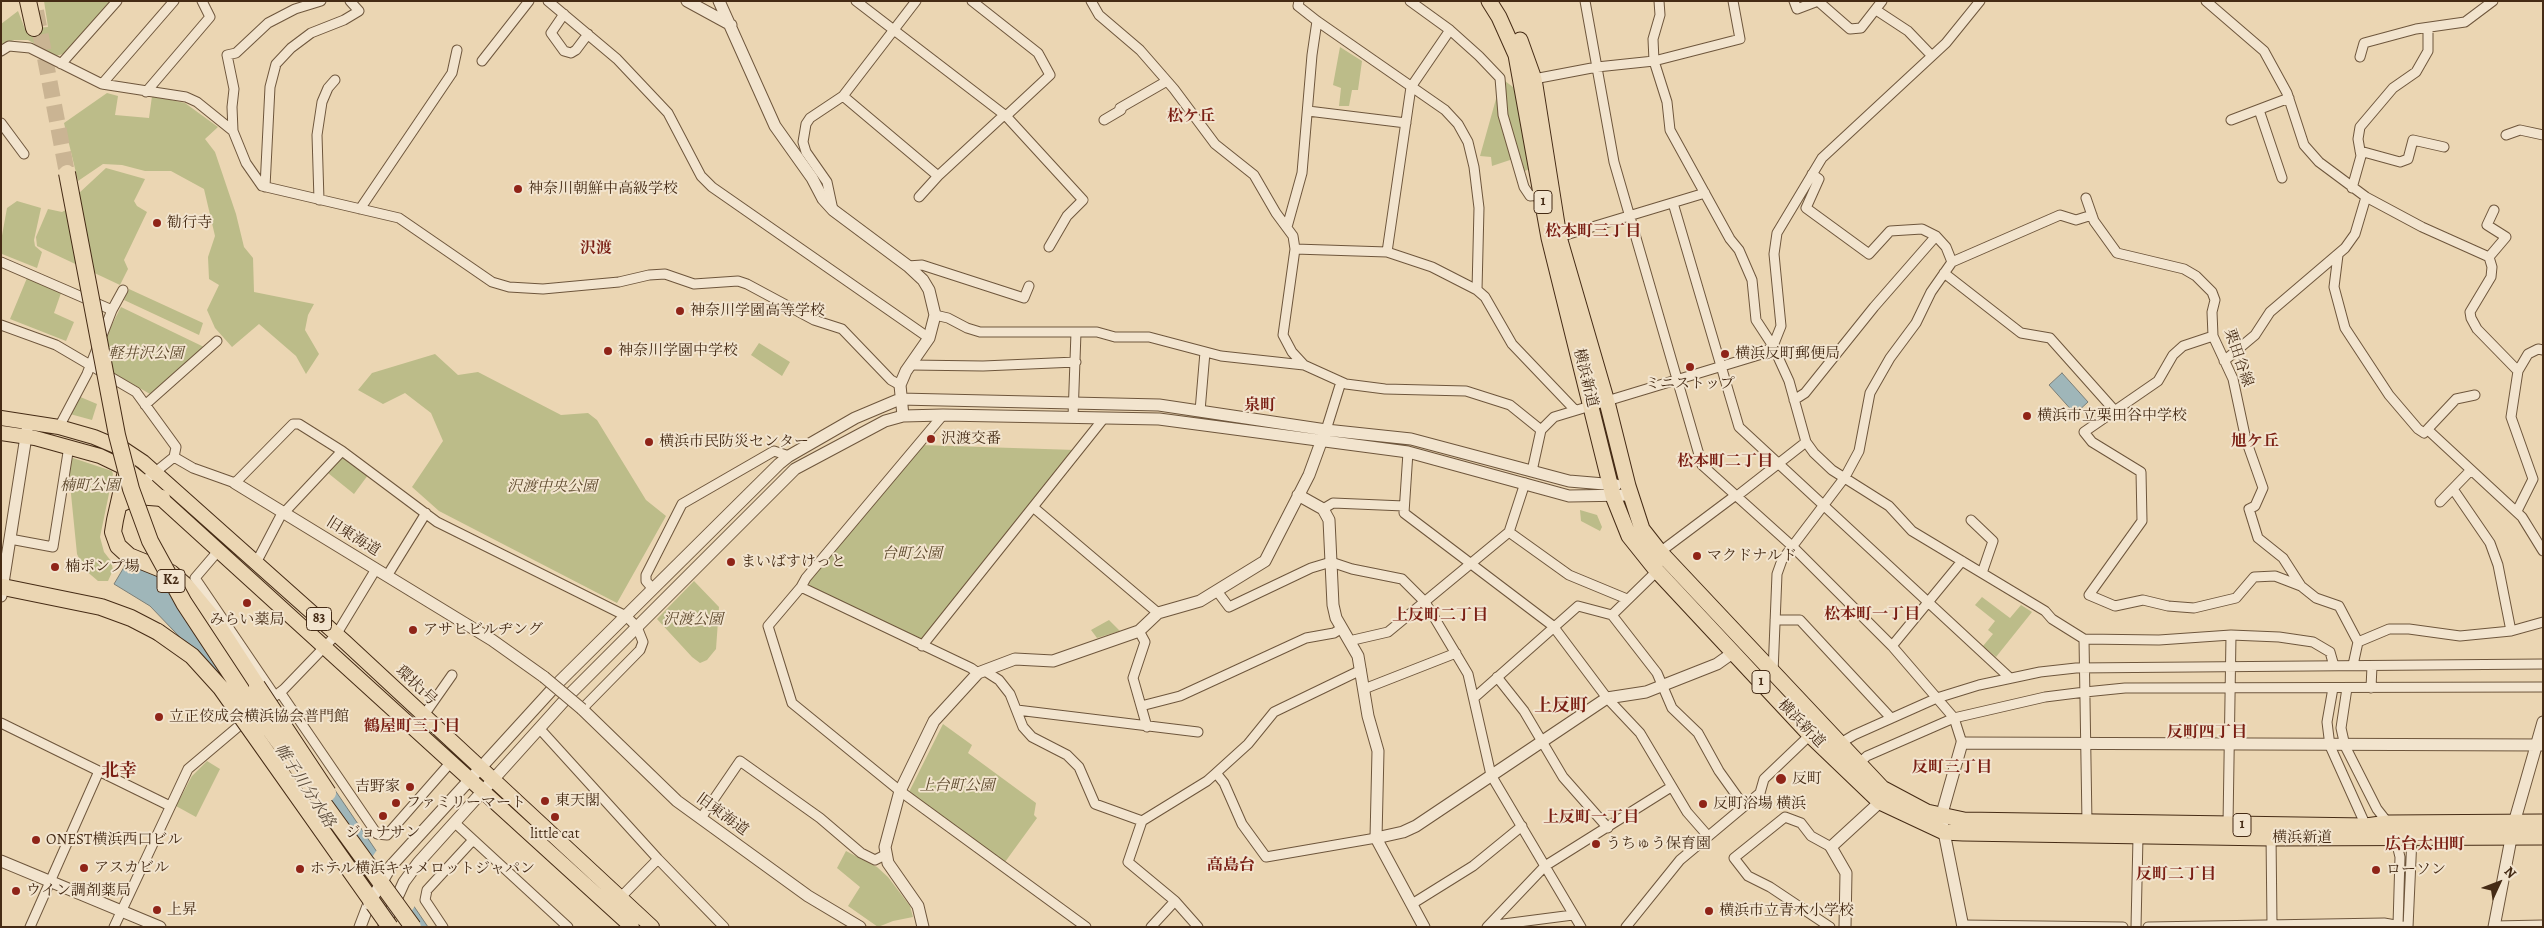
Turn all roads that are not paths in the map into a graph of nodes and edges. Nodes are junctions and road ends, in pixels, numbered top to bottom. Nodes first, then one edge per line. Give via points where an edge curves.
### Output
1 (28, 1) edge
2 (116, 1) edge
3 (174, 1) edge
4 (202, 1) edge
5 (321, 1) edge
6 (350, 1) edge
7 (529, 1) edge
8 (548, 1) edge
9 (687, 1) edge
10 (719, 1) edge
11 (856, 1) edge
12 (916, 1) edge
13 (972, 1) edge
14 (1091, 1) edge
15 (1298, 1) edge
16 (1410, 1) edge
17 (1489, 1) edge
18 (1500, 1) edge
19 (1586, 1) edge
20 (1659, 1) edge
21 (1733, 1) edge
22 (1794, 1) edge
23 (1818, 1) edge
24 (1882, 1) edge
25 (1980, 1) edge
26 (2206, 1) edge
27 (2493, 1) edge
28 (1876, 10) junction
29 (564, 14) junction
30 (1318, 21) junction
31 (730, 25) junction
32 (34, 28) tunnel mouth
33 (2428, 28) junction
34 (894, 30) junction
35 (1450, 30) junction
36 (588, 34) junction
37 (457, 50) dead end
38 (1, 51) edge
39 (1932, 56) junction
40 (2360, 57) dead end
41 (482, 61) dead end
42 (1654, 61) junction
43 (61, 64) junction
44 (1597, 67) junction
45 (1534, 79) junction
46 (335, 80) dead end
47 (1167, 81) junction
48 (102, 84) junction
49 (1411, 87) junction
50 (146, 92) junction
51 (843, 96) junction
52 (2289, 98) junction
53 (2259, 110) junction
54 (1308, 111) junction
55 (1005, 116) junction
56 (1104, 120) dead end
57 (2231, 120) dead end
58 (1, 123) edge
59 (1406, 123) junction
60 (233, 130) junction
61 (2506, 135) dead end
62 (2543, 135) edge
63 (2444, 147) dead end
64 (2360, 151) junction
65 (24, 154) dead end
66 (1812, 174) junction
67 (938, 176) junction
68 (2282, 178) dead end
69 (265, 188) junction
70 (2352, 188) junction
71 (1705, 193) junction
72 (1542, 195) junction
73 (919, 197) dead end
74 (2366, 197) junction
75 (2086, 198) dead end
76 (319, 200) junction
77 (1673, 203) junction
78 (360, 209) junction
79 (833, 210) junction
80 (2494, 210) dead end
81 (2092, 215) junction
82 (1629, 216) junction
83 (1287, 228) junction
84 (1936, 236) junction
85 (1559, 237) junction
86 (1050, 247) dead end
87 (1294, 249) junction
88 (1387, 252) junction
89 (2338, 255) junction
90 (2489, 257) junction
91 (1, 262) edge
92 (1952, 262) junction
93 (908, 266) junction
94 (1944, 273) junction
95 (1029, 286) dead end
96 (123, 290) dead end
97 (1477, 290) junction
98 (112, 310) junction
99 (935, 315) junction
100 (1, 325) edge
101 (1076, 332) junction
102 (2213, 336) junction
103 (928, 338) junction
104 (217, 341) dead end
105 (1772, 346) junction
106 (2543, 350) edge
107 (1205, 352) junction
108 (2224, 360) junction
109 (1076, 362) junction
110 (911, 364) junction
111 (1304, 365) junction
112 (90, 366) junction
113 (1720, 367) junction
114 (2518, 371) junction
115 (1677, 380) junction
116 (1341, 382) junction
117 (900, 384) junction
118 (2474, 395) dead end
119 (900, 399) junction
120 (1794, 400) junction
121 (1073, 403) junction
122 (1600, 404) junction
123 (145, 405) junction
124 (1575, 410) junction
125 (1200, 411) junction
126 (2114, 411) junction
127 (943, 415) junction
128 (903, 416) junction
129 (1073, 417) junction
130 (1, 418) edge
131 (1104, 418) junction
132 (28, 421) junction
133 (59, 427) junction
134 (1541, 430) junction
135 (2428, 430) junction
136 (1, 433) edge
137 (1324, 435) junction
138 (26, 436) junction
139 (1806, 442) junction
140 (69, 446) junction
141 (126, 450) junction
142 (342, 451) junction
143 (1408, 452) junction
144 (789, 456) junction
145 (174, 457) junction
146 (1778, 463) junction
147 (127, 469) junction
148 (2471, 470) junction
149 (156, 472) junction
150 (1532, 472) junction
151 (1846, 477) junction
152 (2533, 479) junction
153 (143, 482) junction
154 (2543, 482) edge
155 (235, 483) junction
156 (1525, 483) junction
157 (2454, 488) junction
158 (1612, 490) junction
159 (1629, 491) junction
160 (1298, 495) junction
161 (1736, 495) junction
162 (162, 498) junction
163 (2440, 502) dead end
164 (1823, 505) junction
165 (118, 506) junction
166 (1404, 506) junction
167 (1033, 507) junction
168 (1323, 509) junction
169 (2516, 511) junction
170 (284, 513) junction
171 (426, 513) junction
172 (1972, 520) dead end
173 (1509, 532) junction
174 (7, 541) edge
175 (1792, 546) junction
176 (219, 550) junction
177 (2543, 550) edge
178 (1660, 552) junction
179 (1962, 561) junction
180 (1331, 562) junction
181 (1472, 563) junction
182 (256, 564) junction
183 (376, 569) junction
184 (1657, 571) junction
185 (1982, 573) junction
186 (387, 576) junction
187 (2301, 586) junction
188 (801, 587) junction
189 (653, 589) junction
190 (1217, 591) junction
191 (2, 592) edge
192 (1627, 599) junction
193 (1424, 602) junction
194 (1928, 602) junction
195 (1158, 614) junction
196 (1612, 615) junction
197 (626, 616) junction
198 (1775, 620) junction
199 (2543, 622) edge
200 (1553, 626) junction
201 (637, 627) junction
202 (1342, 628) junction
203 (1139, 631) junction
204 (2511, 631) junction
205 (336, 634) junction
206 (2231, 635) junction
207 (2084, 639) junction
208 (1349, 641) junction
209 (2358, 642) junction
210 (922, 646) junction
211 (1892, 646) junction
212 (325, 647) junction
213 (1734, 652) junction
214 (1456, 653) junction
215 (2543, 664) edge
216 (2353, 665) junction
217 (2334, 666) junction
218 (2372, 666) junction
219 (2084, 667) junction
220 (2230, 667) junction
221 (1361, 670) junction
222 (982, 672) junction
223 (1773, 674) junction
224 (452, 675) dead end
225 (1497, 678) junction
226 (2010, 678) junction
227 (1664, 685) junction
228 (2543, 687) edge
229 (2229, 688) junction
230 (2333, 688) junction
231 (2347, 688) junction
232 (2371, 688) junction
233 (1364, 689) junction
234 (2085, 692) junction
235 (276, 695) junction
236 (1474, 698) junction
237 (1607, 698) junction
238 (1937, 698) junction
239 (1142, 706) junction
240 (582, 709) junction
241 (1017, 710) junction
242 (424, 715) junction
243 (1891, 718) junction
244 (1954, 718) junction
245 (2543, 722) edge
246 (1, 723) edge
247 (1147, 727) junction
248 (539, 728) junction
249 (1198, 732) dead end
250 (1810, 735) junction
251 (1542, 741) junction
252 (1962, 743) junction
253 (1839, 744) junction
254 (2086, 744) junction
255 (2229, 745) junction
256 (2540, 745) edge
257 (2330, 746) junction
258 (2345, 746) junction
259 (451, 762) junction
260 (1858, 764) junction
261 (480, 769) junction
262 (99, 771) junction
263 (1216, 773) junction
264 (1491, 774) junction
265 (470, 779) junction
266 (487, 786) junction
267 (1671, 787) junction
268 (900, 791) junction
269 (1880, 802) junction
270 (170, 806) junction
271 (1744, 806) junction
272 (1941, 817) junction
273 (701, 818) junction
274 (1142, 821) junction
275 (2543, 822) edge
276 (455, 823) junction
277 (2086, 823) junction
278 (2514, 823) junction
279 (2228, 824) junction
280 (1522, 826) junction
281 (2366, 826) junction
282 (1608, 828) junction
283 (2391, 830) junction
284 (1944, 832) junction
285 (2271, 832) junction
286 (1708, 836) junction
287 (2138, 836) junction
288 (2412, 837) junction
289 (2543, 837) edge
290 (1376, 838) junction
291 (2511, 838) junction
292 (474, 840) junction
293 (1831, 847) junction
294 (885, 856) junction
295 (658, 859) junction
296 (1, 861) edge
297 (1545, 866) junction
298 (49, 881) junction
299 (1175, 901) junction
300 (616, 902) junction
301 (1412, 904) junction
302 (122, 911) junction
303 (1574, 915) junction
304 (2272, 925) junction
305 (2543, 925) edge
306 (1488, 926) edge
307 (1963, 926) edge
308 (2047, 926) edge
309 (2405, 926) edge
310 (2494, 926) edge
311 (30, 927) edge
312 (114, 927) edge
313 (160, 927) edge
314 (360, 927) edge
315 (383, 927) edge
316 (390, 927) edge
317 (400, 927) edge
318 (414, 927) edge
319 (443, 927) edge
320 (568, 927) edge
321 (632, 927) edge
322 (652, 927) edge
323 (724, 927) edge
324 (860, 927) edge
325 (923, 927) edge
326 (1086, 927) edge
327 (1151, 927) edge
328 (1198, 927) edge
329 (1424, 927) edge
330 (1581, 927) edge
331 (1626, 927) edge
332 (1830, 927) edge
333 (1845, 927) edge
334 (2123, 927) edge
335 (2136, 927) edge
336 (2148, 927) edge

1 - 32 highway
2 - 43 street
3 - 48 street
4 - 50 street via 210,17
5 - 60 street via 295,9 268,23 236,53 227,55 234,89
6 - 69 street via 358,11 306,36 276,64 270,87
7 - 41 street
8 - 29 street
9 - 31 street
10 - 31 street
11 - 34 street
12 - 34 street
13 - 55 street via 1038,53 1050,75
14 - 47 street via 1100,15 1140,50
15 - 30 street via 1298,6
16 - 35 street
17 - 72 highway, 横浜新道 / 1 via 1516,55
18 - 45 highway, 横浜新道 / 1 via 1526,54
19 - 44 street
20 - 42 street via 1660,15 1653,38
21 - 42 street via 1740,39
22 - 23 street via 1797,9
23 - 28 street via 1850,29 1861,28
24 - 28 street
25 - 39 street via 1965,22
26 - 52 street via 2264,51
27 - 33 street via 2465,22
28 - 39 street via 1908,31
29 - 36 street
29 - 36 street via 551,33 564,51 571,53 576,50
30 - 49 street
30 - 54 street
31 - 79 street via 775,126
33 - 40 street via 2364,43
33 - 64 street via 2428,51 2416,72 2393,88 2360,127
34 - 51 street
34 - 55 street
35 - 49 street
35 - 72 street via 1500,78 1504,115 1524,187 1530,196
36 - 103 street via 617,59 668,114 701,176 712,187
37 - 78 street via 452,73
38 - 43 street via 9,46 30,48
39 - 66 street via 1822,158
42 - 44 street
42 - 71 street via 1667,102 1670,130
43 - 48 street
44 - 45 street
44 - 82 street via 1614,162
45 - 85 highway, 横浜新道 / 1
46 - 76 street via 322,102 317,135
47 - 56 street
47 - 83 street via 1215,144 1254,175
48 - 50 street
49 - 59 street
49 - 97 street via 1445,110 1468,142 1478,208
50 - 60 street via 173,94 197,102
51 - 67 street
51 - 79 street via 810,118 803,142 806,152 827,182
52 - 53 street
52 - 70 street via 2304,144 2319,162
53 - 57 street
53 - 68 street
54 - 59 street
54 - 83 street via 1302,174
55 - 67 street
55 - 86 street via 1083,200 1067,216
58 - 65 street
59 - 88 street
60 - 69 street via 246,163
61 - 62 street via 2520,130
63 - 64 street via 2413,140 2408,159 2400,162
64 - 70 street
66 - 84 street via 1819,179 1806,208 1869,254 1890,231 1922,229
66 - 105 street via 1777,233 1774,254 1781,326
67 - 73 street
69 - 76 street
70 - 74 street
71 - 77 street
71 - 105 street via 1739,250 1752,280 1756,320
72 - 122 highway, 横浜新道 / 1 via 1549,238
74 - 89 street via 2355,234
74 - 90 street
75 - 81 street, 栗田谷線
76 - 78 street
77 - 82 street
77 - 113 street
78 - 117 street via 399,218 492,282 509,287 543,289 665,274 694,284 738,281 814,320 842,329 892,380
79 - 93 street via 886,246
80 - 90 street via 2487,225 2506,237
81 - 92 street via 2076,220 2060,215
81 - 102 street, 栗田谷線 via 2102,236 2117,253 2184,269 2212,292
82 - 85 street
82 - 115 street
83 - 87 street via 1293,236
84 - 92 street via 1946,247
84 - 120 street via 1805,393
85 - 122 highway, 横浜新道 / 1
87 - 88 street
87 - 111 street via 1283,335
88 - 97 street via 1432,267
89 - 108 street via 2270,312 2255,335
89 - 135 street via 2334,287 2345,328 2394,403 2418,429 2424,433
90 - 114 street via 2491,277 2470,312 2471,318 2477,329
91 - 98 street
92 - 94 street
93 - 95 street via 922,265 1024,298
93 - 99 street via 929,290
94 - 126 street via 2021,333 2050,338
94 - 151 street via 1870,393 1859,451
96 - 98 street
97 - 124 street via 1485,297 1512,344
98 - 112 street
99 - 101 street via 980,332
99 - 103 street
100 - 112 street via 56,345
101 - 107 street via 1149,337
101 - 109 street
102 - 108 street, 栗田谷線
102 - 126 street via 2183,346 2173,355 2158,381
103 - 110 street
104 - 123 street
105 - 113 street via 1762,354
105 - 120 street via 1789,381
106 - 114 street via 2528,354
107 - 111 street
107 - 125 street
108 - 187 street, 栗田谷線 via 2233,379 2246,440 2263,488 2255,506 2248,510 2258,538 2283,558
109 - 110 street via 983,366
109 - 121 street
110 - 117 street
111 - 116 street
112 - 123 street via 136,392
112 - 133 street
113 - 115 street
113 - 146 street via 1739,427
114 - 152 street via 2511,417
115 - 122 street
115 - 161 street via 1702,465
116 - 134 street via 1385,389 1466,391 1485,395 1510,405
116 - 137 street
117 - 119 street
118 - 135 street via 2456,399
119 - 121 street
119 - 128 street
119 - 144 street via 855,418
120 - 139 street
121 - 125 street via 1159,405
121 - 129 street
122 - 124 street
122 - 158 highway, 横浜新道 / 1
122 - 159 highway, 横浜新道 / 1
123 - 145 street via 176,447
124 - 134 street via 1554,417
125 - 137 street
126 - 187 street via 2084,432 2092,442 2141,472 2142,521 2089,595 2115,606 2143,600 2194,608 2236,598 2254,577 2275,576
127 - 128 street
127 - 129 street
127 - 188 street
128 - 201 street via 867,429 795,469
129 - 131 street
130 - 132 main road, 83
131 - 137 street via 1159,419
131 - 167 street
132 - 133 main road, 83
132 - 138 street
133 - 141 main road, 83
134 - 150 street
135 - 148 street
136 - 138 main road, 83
137 - 143 street
137 - 150 street via 1411,439
137 - 160 street
138 - 140 main road, 83
138 - 174 street
139 - 146 street
139 - 151 street via 1832,470
140 - 147 main road, 83
140 - 174 street via 52,547
141 - 147 highway
141 - 149 main road, 83
142 - 155 street via 294,424
142 - 170 street
142 - 171 street
143 - 156 street
143 - 166 street
144 - 189 street
144 - 189 street via 774,451 682,504 646,575 646,581
145 - 149 street
145 - 155 street, 旧東海道 via 193,468
146 - 161 street
146 - 164 street
147 - 153 main road, 83
147 - 165 highway
148 - 157 street
148 - 169 street
149 - 153 street
149 - 182 main road, 環状1号 / 83
150 - 158 street
151 - 164 street
151 - 179 street via 1889,506 1912,531
152 - 154 street
152 - 169 street
153 - 162 main road, 環状1号 / 83
155 - 170 street, 旧東海道
156 - 158 street via 1569,496
156 - 173 street
157 - 163 street
157 - 204 street via 2490,543 2498,565
158 - 159 street
158 - 184 highway, 横浜新道 / 1 via 1629,536
159 - 178 highway, 横浜新道 / 1 via 1642,529
160 - 168 street
160 - 190 street via 1265,561
161 - 175 street
161 - 178 street
162 - 165 highway via 137,496
162 - 176 main road, 環状1号 / 83
164 - 175 street
164 - 194 street
165 - 318 highway, bridge via 113,532 118,546 129,556 171,573 215,621
166 - 168 street via 1333,503
166 - 181 street via 1404,513
167 - 195 street
167 - 210 street
168 - 180 street via 1329,520
169 - 177 street
170 - 182 street
170 - 183 street, 旧東海道
171 - 186 street
171 - 197 street via 437,522
172 - 185 street via 1993,541
173 - 181 street
173 - 192 street via 1569,575
174 - 191 street
175 - 198 street via 1777,574
175 - 211 street
176 - 212 main road, 環状1号 / 83
176 - 235 street via 195,578
178 - 223 highway, 横浜新道 / 1
179 - 185 street
179 - 194 street
180 - 190 street via 1311,568 1229,607
180 - 193 street via 1402,580
180 - 202 street via 1333,605
181 - 193 street
181 - 200 street
182 - 205 main road, 環状1号 / 83
183 - 186 street, 旧東海道
183 - 205 street
184 - 192 street
184 - 213 highway, 横浜新道 / 1
185 - 207 street via 2045,610 2052,619
186 - 240 street, 旧東海道, bridge via 492,640
187 - 209 street, 栗田谷線 via 2316,598 2339,606
188 - 210 street
188 - 268 street via 768,626 792,702
189 - 197 street
190 - 195 street via 1200,601
191 - 316 highway, bridge via 101,607 158,632 192,656 221,688
192 - 196 street
193 - 208 street via 1388,632
193 - 214 street
194 - 211 street
194 - 226 street
195 - 203 street
196 - 200 street via 1578,606
196 - 227 street
197 - 201 street
197 - 261 street via 558,683
198 - 223 street
198 - 243 street via 1800,620
199 - 204 street
200 - 225 street
200 - 237 street
201 - 240 street via 643,642 640,650
201 - 248 street
202 - 208 street
202 - 239 street via 1334,633 1306,638 1180,696
203 - 222 street via 1053,661 1015,659
203 - 239 street via 1145,642 1133,678
204 - 209 street via 2460,636 2389,629
205 - 212 street
205 - 242 main road, 環状1号 / 83
206 - 207 street via 2159,640
206 - 217 street via 2313,642 2330,652
206 - 220 street
207 - 219 street
208 - 221 street via 1358,656
209 - 216 street
210 - 222 street
211 - 238 street
212 - 235 street
212 - 259 main road, 環状1号 / 83
213 - 227 street via 1717,664
213 - 250 highway, 横浜新道 / 1
214 - 233 street
214 - 236 street via 1468,674
215 - 218 street
216 - 217 street
216 - 218 street
217 - 220 street
218 - 232 street
219 - 220 street
219 - 226 street
219 - 234 street
220 - 229 street
221 - 233 street
221 - 263 street via 1274,712 1248,744
222 - 241 street via 999,680
222 - 268 street via 934,721
223 - 253 highway, 横浜新道 / 1
224 - 242 street
225 - 236 street
225 - 251 street via 1524,711
226 - 238 street
227 - 237 street via 1646,692
227 - 271 street via 1672,708 1698,732 1719,771
228 - 232 street
229 - 230 street
229 - 234 street via 2125,688
229 - 255 street
230 - 231 street
230 - 257 street via 2327,722
231 - 232 street
231 - 258 street via 2341,728
233 - 290 street via 1378,750
234 - 244 street via 2045,697
234 - 254 street
235 - 259 street via 377,834 387,835
235 - 270 street, bridge via 188,769
236 - 264 street
237 - 251 street
237 - 267 street via 1640,733
238 - 243 street
238 - 244 street
239 - 247 street
240 - 273 street, 旧東海道 via 678,801
241 - 247 street
241 - 274 street via 1032,737 1068,755 1079,767 1095,804
242 - 261 main road, 環状1号 / 83
243 - 253 street
244 - 252 street
244 - 260 street via 1868,756
245 - 256 street
246 - 262 street
247 - 249 street
248 - 266 street
248 - 295 street
250 - 269 highway, 横浜新道 / 1
250 - 271 street via 1764,779 1760,793
251 - 264 street
251 - 282 street via 1563,777
252 - 254 street
252 - 272 street
253 - 260 highway, 横浜新道 / 1
254 - 255 street
254 - 277 street
255 - 257 street
255 - 279 street
256 - 258 street
256 - 278 street
257 - 258 street
257 - 281 street
258 - 283 street via 2377,810
259 - 265 main road, 環状1号 / 83
260 - 272 highway, 横浜新道 / 1 via 1882,788
261 - 265 street
261 - 266 main road, 環状1号 / 83
262 - 270 street
262 - 298 street
263 - 274 street
263 - 290 street via 1224,783 1242,824 1266,857
264 - 280 street
264 - 290 street via 1416,826
265 - 266 main road, 環状1号 / 83
265 - 314 street, bridge via 391,866
266 - 276 street
266 - 300 main road, 環状1号 / 83
267 - 282 street
267 - 286 street
268 - 294 street
268 - 326 street
269 - 284 highway, 横浜新道 / 1
269 - 293 street
270 - 302 street
271 - 286 street
272 - 277 highway, 横浜新道 / 1
272 - 284 street
273 - 294 street via 740,761 820,818 860,853 875,860
273 - 324 street, 旧東海道 via 812,899
274 - 299 street via 1128,862
275 - 278 highway, 横浜新道 / 1
276 - 292 street
276 - 315 street, bridge via 404,882
277 - 279 highway, 横浜新道 / 1
278 - 283 highway, 横浜新道 / 1
278 - 291 street
279 - 285 highway, 横浜新道 / 1
280 - 297 street
280 - 301 street via 1473,866
281 - 283 highway, 横浜新道 / 1
281 - 285 highway, 横浜新道 / 1
282 - 297 street
283 - 285 highway, 横浜新道 / 1
283 - 288 highway, 横浜新道 / 1
283 - 309 street via 2400,857
284 - 287 highway, 横浜新道 / 1
284 - 307 street
285 - 287 highway, 横浜新道 / 1
285 - 304 street
286 - 331 street via 1680,860
287 - 335 street
288 - 291 highway, 横浜新道 / 1
288 - 309 street
289 - 291 highway, 横浜新道 / 1
290 - 301 street
291 - 310 street
292 - 319 street via 427,890 425,900
292 - 320 street
293 - 332 street via 1811,836 1801,823 1785,817 1734,858 1748,876
293 - 333 street via 1846,873
294 - 325 street via 918,906
295 - 300 street
295 - 323 street
296 - 298 street
297 - 303 street
297 - 306 street
298 - 302 street
298 - 311 street
299 - 327 street
299 - 328 street
300 - 321 main road, 環状1号 / 83
300 - 322 main road, 環状1号 / 83
301 - 329 street
302 - 312 street
302 - 313 street
303 - 306 street
303 - 330 street
304 - 309 street via 2384,923
304 - 336 street
305 - 310 street
307 - 308 street
308 - 334 street
317 - 318 highway, K2, bridge via 238,695 170,591 145,543 125,490 111,435 64,174 117,435 131,489 150,540 184,603 242,691

